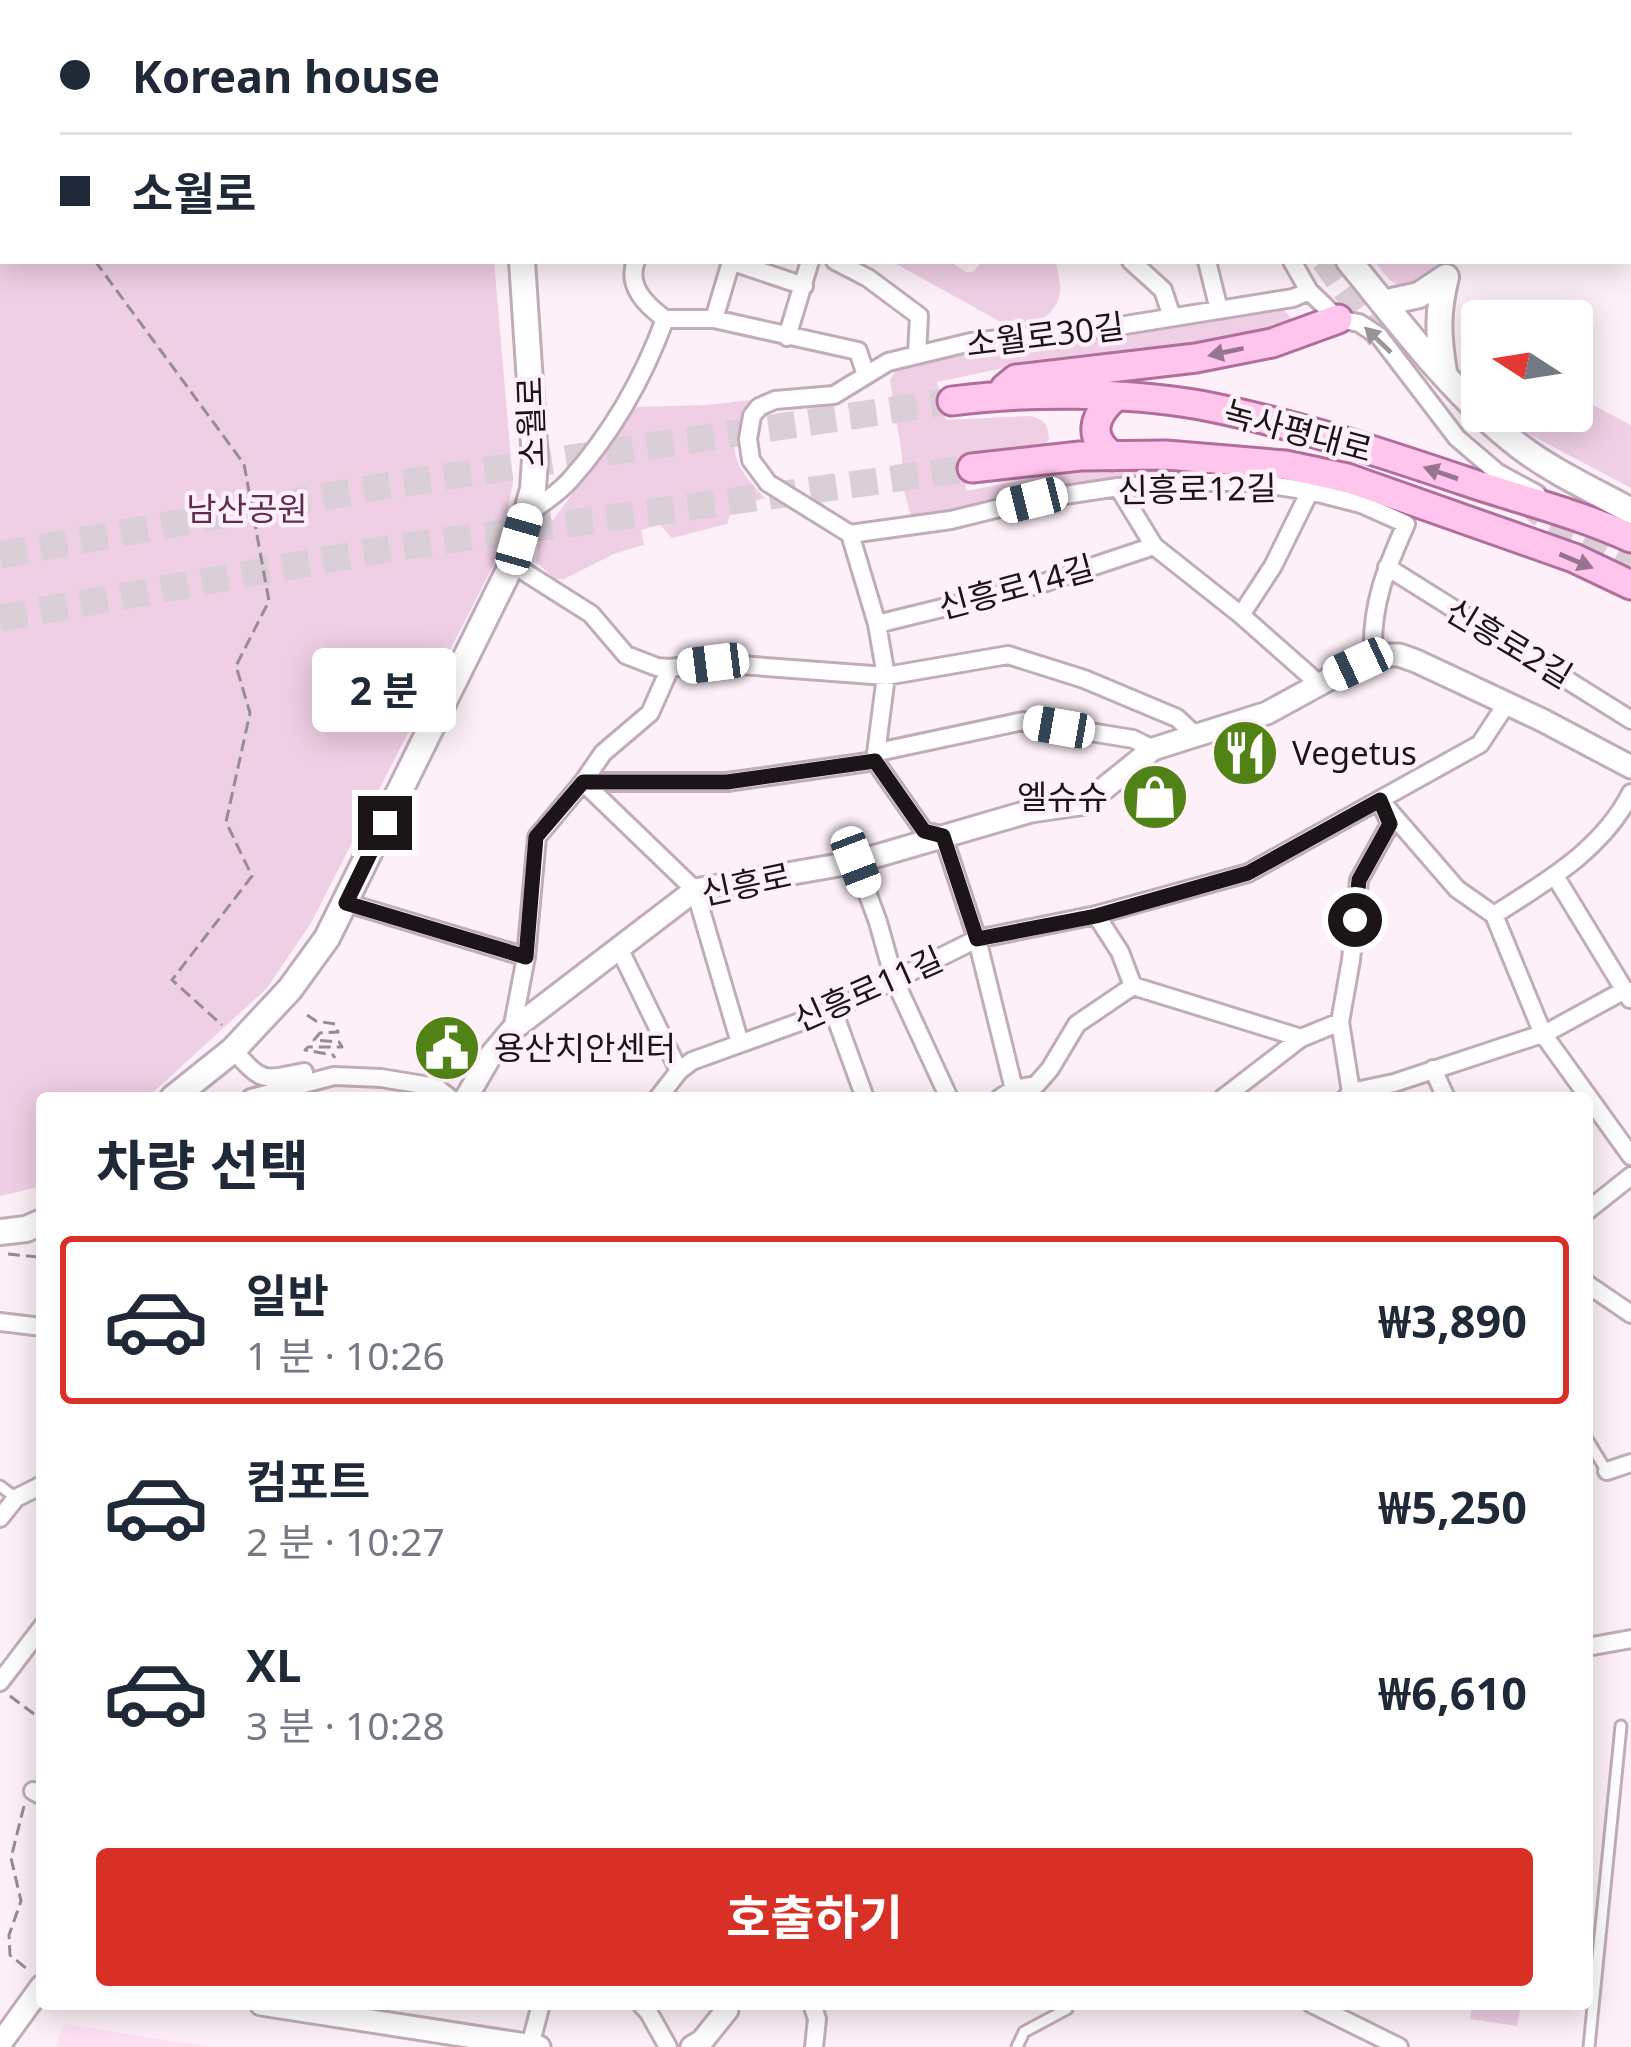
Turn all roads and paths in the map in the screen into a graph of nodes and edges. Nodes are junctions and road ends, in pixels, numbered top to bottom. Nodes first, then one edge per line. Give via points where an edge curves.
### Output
1 (96, 264) edge
2 (522, 264) edge
3 (634, 264) edge
4 (729, 264) edge
5 (739, 264) edge
6 (810, 264) edge
7 (841, 264) edge
8 (1134, 264) edge
9 (1208, 264) edge
10 (1294, 264) edge
11 (1306, 264) edge
12 (1351, 264) edge
13 (1449, 269) edge
14 (804, 286) junction
15 (1309, 291) junction
16 (1383, 303) junction
17 (1219, 310) junction
18 (1172, 316) junction
19 (714, 319) junction
20 (1338, 319) junction
21 (665, 320) junction
22 (787, 337) junction
23 (917, 354) junction
24 (1445, 374) junction
25 (866, 375) junction
26 (997, 395) junction
27 (1114, 397) junction
28 (952, 401) tunnel mouth
29 (1113, 456) junction
30 (972, 468) tunnel mouth
31 (1118, 488) junction
32 (1310, 490) junction
33 (1631, 511) edge
34 (526, 515) junction
35 (1591, 523) junction
36 (850, 534) junction
37 (1631, 538) edge
38 (1154, 547) junction
39 (512, 564) junction
40 (1387, 567) junction
41 (1631, 585) edge
42 (1241, 615) junction
43 (877, 624) junction
44 (1372, 655) junction
45 (670, 668) junction
46 (886, 676) junction
47 (1318, 683) junction
48 (1507, 703) junction
49 (1631, 720) edge
50 (1195, 735) junction
51 (1153, 749) junction
52 (877, 756) junction
53 (1631, 767) edge
54 (583, 782) junction
55 (1631, 793) edge
56 (1380, 800) junction
57 (943, 836) junction
58 (856, 862) junction
59 (1555, 876) junction
60 (695, 890) junction
61 (346, 903) junction
62 (1494, 915) junction
63 (1096, 916) junction
64 (977, 939) junction
65 (619, 948) junction
66 (526, 957) junction
67 (894, 979) junction
68 (1133, 986) junction
69 (1628, 994) edge
70 (832, 1010) junction
71 (307, 1016) dead end
72 (1340, 1022) junction
73 (512, 1030) junction
74 (1543, 1034) junction
75 (1301, 1038) junction
76 (740, 1043) junction
77 (235, 1047) junction
78 (335, 1068) junction
79 (1433, 1069) junction
80 (680, 1070) junction
81 (179, 1092) edge
82 (202, 1092) edge
83 (268, 1092) edge
84 (442, 1092) edge
85 (469, 1092) edge
86 (663, 1092) edge
87 (863, 1092) edge
88 (946, 1092) edge
89 (1014, 1092) edge
90 (1021, 1092) edge
91 (1231, 1092) edge
92 (1348, 1092) edge
93 (1360, 1092) edge
94 (1444, 1092) edge
95 (1585, 1092) edge
96 (1593, 1103) edge
97 (1631, 1156) edge
98 (1629, 1182) edge
99 (1593, 1206) edge
100 (36, 1225) edge
101 (0, 1232) edge
102 (36, 1239) edge
103 (0, 1244) edge
104 (0, 1254) edge
105 (36, 1257) edge
106 (1593, 1287) edge
107 (1631, 1315) edge
108 (0, 1322) edge
109 (36, 1326) edge
110 (1593, 1449) edge
111 (1631, 1463) edge
112 (1607, 1471) joint
113 (0, 1486) edge
114 (36, 1488) edge
115 (16, 1498) junction
116 (0, 1518) edge
117 (36, 1635) edge
118 (1631, 1639) edge
119 (1593, 1647) edge
120 (0, 1685) edge
121 (36, 1715) edge
122 (1621, 1726) dead end
123 (36, 1796) edge
124 (26, 1969) dead end
125 (36, 1994) edge
126 (1593, 2007) edge
127 (338, 2010) edge
128 (540, 2010) edge
129 (647, 2010) edge
130 (727, 2010) edge
131 (814, 2010) edge
132 (1063, 2010) edge
133 (1324, 2010) edge
134 (1593, 2010) edge
135 (376, 2013) edge
136 (0, 2044) edge
137 (534, 2046) edge
138 (668, 2047) edge
139 (692, 2047) edge
140 (814, 2047) edge
141 (1017, 2047) edge
142 (1400, 2047) edge
143 (1589, 2047) edge

1 - 77 path via 244,464 265,578 269,601 236,666 250,713 226,822 252,876 172,980
2 - 34 main road, 소월로 via 535,459
3 - 21 street via 635,286
4 - 19 street
5 - 14 street
6 - 14 street
7 - 23 street, 소월로30길 via 919,316
8 - 18 street, 소월로30길 via 1163,290
9 - 17 street
10 - 15 street
11 - 15 street
12 - 16 main road
13 - 16 main road via 1419,295
13 - 24 main road via 1438,321
14 - 22 street
15 - 17 street, 소월로30길
15 - 20 street
16 - 24 main road
17 - 18 street, 소월로30길
18 - 23 street, 소월로30길
19 - 21 street
19 - 22 street
20 -> 26 main road via 1196,358 1016,379
35 -> 20 street via 1498,473 1457,438 1379,336
21 - 34 street via 625,409 568,483
22 - 25 street via 858,351
23 - 25 street, 소월로30길
24 - 33 main road via 1517,445
25 - 36 street, 소월로30길 via 834,395 759,406 748,439 768,483
26 - 27 main road, 녹사평대로
26 - 28 main road, 녹사평대로
27 - 29 main road via 1096,427 1101,448
35 -> 27 main road, 녹사평대로 via 1260,419
29 - 30 main road, 녹사평대로
29 -> 41 main road, 녹사평대로 via 1286,465 1347,478
31 - 32 street, 신흥로12길 via 1252,482
31 - 36 street, 신흥로12길
31 - 38 street
32 - 40 street, 신흥로12길 via 1406,524
32 - 42 street
34 - 39 main road, 소월로
35 - 37 main road, 녹사평대로
36 - 43 street
38 - 42 street
38 - 43 street, 신흥로14길
39 - 45 street via 591,614 626,655
39 - 61 main road, 소월로
40 - 44 street, 신흥로12길
40 - 49 street, 신흥로2길
42 - 47 street
43 - 46 street
44 - 47 street, 신흥로
44 - 48 street via 1416,661
45 - 46 street via 713,663
45 - 54 street via 650,713
46 - 50 street via 1008,655 1177,718
46 - 52 street
47 - 50 street, 신흥로 via 1267,713
48 - 53 street
48 - 56 street, 신흥로11길 via 1480,744
50 - 51 street, 신흥로
51 - 52 street via 1023,721
51 - 57 street, 신흥로 via 1086,803
52 - 54 street via 727,782
52 - 57 street via 924,831
54 - 60 street
54 - 66 street via 536,837
55 - 59 street via 1594,844
56 - 62 street via 1457,889
56 - 63 street, 신흥로11길 via 1248,873
56 - 72 street via 1390,824 1359,880
57 - 58 street, 신흥로
57 - 64 street
58 - 60 street, 신흥로
58 - 67 street
59 - 62 street
59 - 69 street
60 - 65 street, 신흥로
60 - 76 street
61 - 66 street
61 - 77 main road, 소월로 via 332,944 304,984
62 - 74 street
63 - 64 street, 신흥로11길
63 - 68 street
64 - 67 street, 신흥로11길
64 - 89 street
65 - 73 street, 신흥로
65 - 80 street
66 - 73 street
67 - 70 street, 신흥로11길
67 - 88 street
68 - 75 street
68 - 90 street via 1077,1024 1050,1069
69 - 74 street
70 - 76 street, 신흥로11길
70 - 87 street
71 - 78 path via 335,1024 338,1032 314,1040 342,1047 305,1050 333,1055
72 - 75 street
72 - 92 street
73 - 85 street, 신흥로
74 - 79 street
74 - 95 street
75 - 91 street
76 - 80 street, 신흥로11길
77 - 78 street via 267,1079
77 - 81 main road, 소월로
77 - 82 main road, 소월로
78 - 83 street
78 - 84 street
79 - 93 street
79 - 94 street
80 - 86 street, 신흥로11길
96 - 97 street
98 - 99 street
100 - 101 main road
102 - 103 main road
104 - 105 path
106 - 107 street
108 - 109 street
110 - 112 lane
111 - 112 street
113 - 115 lane
114 - 115 street
115 - 116 street
117 - 120 street
118 - 119 street
120 - 121 path
122 - 126 lane
123 - 124 path via 23,1807 11,1858 21,1900 10,1955
125 - 136 street
127 - 135 street
128 - 137 street
129 - 138 street
130 - 139 street
131 - 140 street
132 - 141 lane via 1024,2032
133 - 142 street
134 - 143 lane
135 - 137 street

